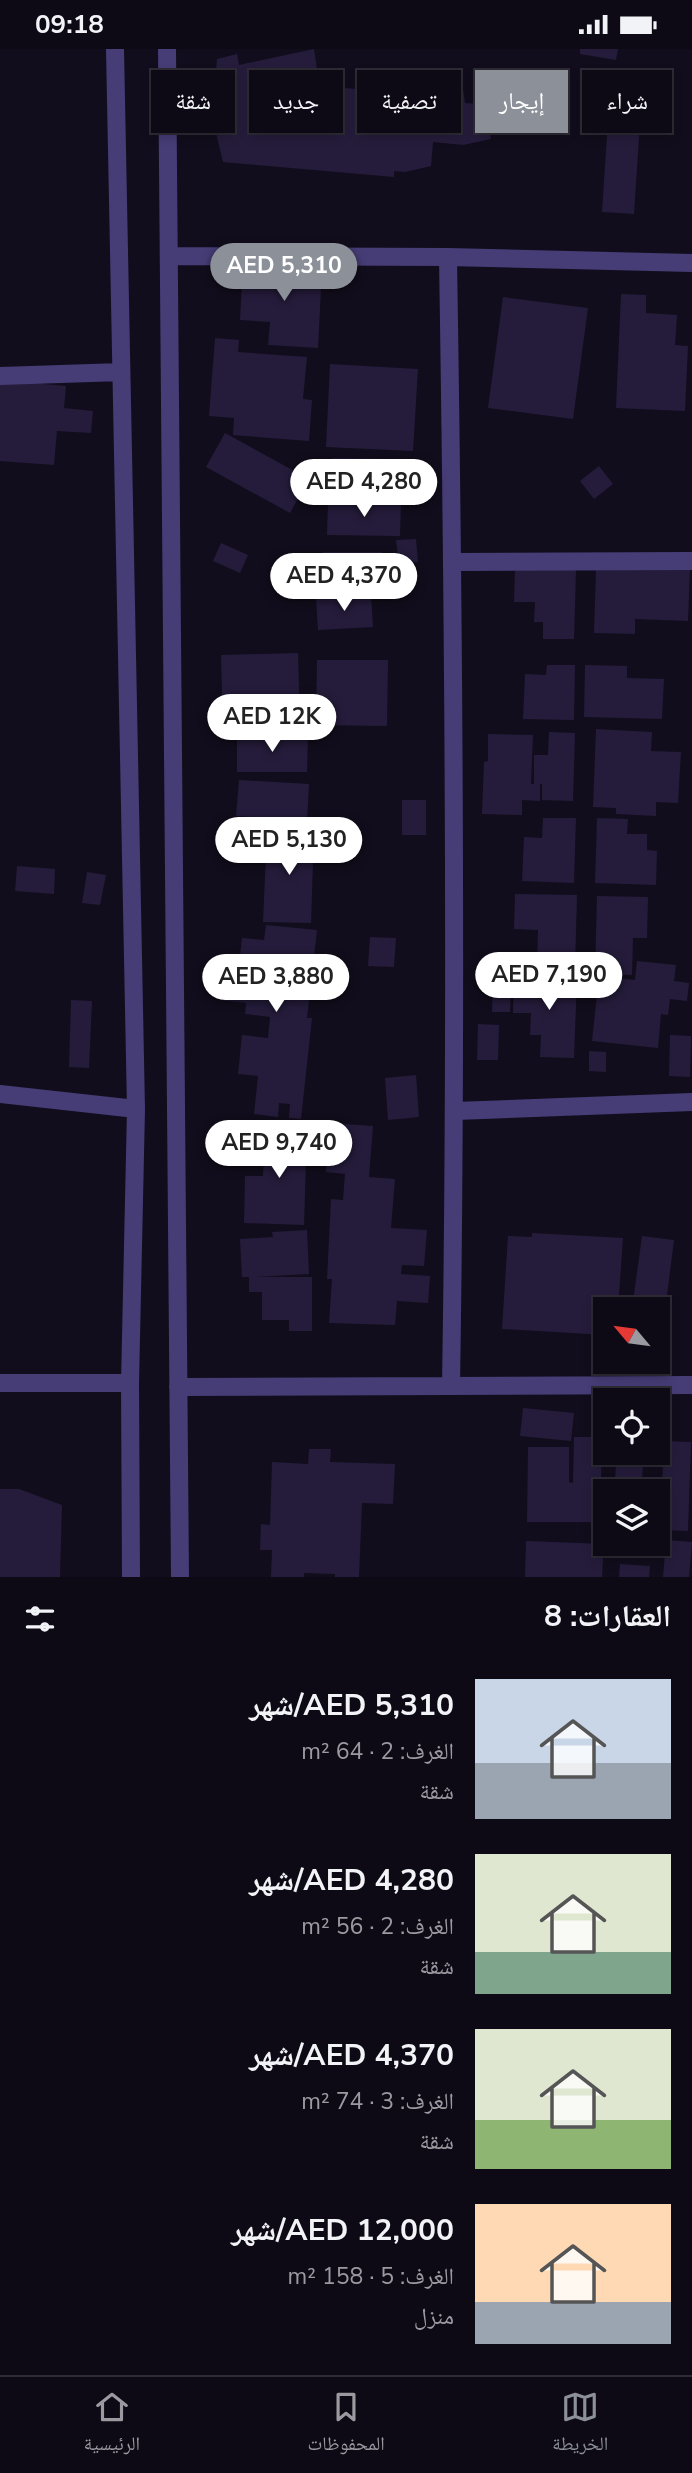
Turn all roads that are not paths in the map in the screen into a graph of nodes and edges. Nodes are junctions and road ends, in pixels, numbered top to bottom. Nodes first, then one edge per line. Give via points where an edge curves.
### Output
1 (115, 49) edge
2 (167, 49) edge
3 (169, 256) junction
4 (448, 257) junction
5 (692, 263) edge
6 (121, 372) junction
7 (0, 376) edge
8 (453, 562) junction
9 (692, 562) edge
10 (0, 1094) edge
11 (692, 1102) edge
12 (136, 1109) junction
13 (455, 1111) junction
14 (0, 1383) edge
15 (130, 1383) junction
16 (692, 1385) edge
17 (451, 1386) junction
18 (178, 1387) junction
19 (131, 1577) edge
20 (180, 1577) edge

1 - 6 street
2 - 3 street
3 - 4 street
3 - 18 street
4 - 5 street
4 - 8 street
6 - 7 street
6 - 12 street
8 - 9 street
8 - 13 street
10 - 12 street
11 - 13 street
12 - 15 street
13 - 17 street
14 - 15 street
15 - 19 street
16 - 17 street
17 - 18 street
18 - 20 street

